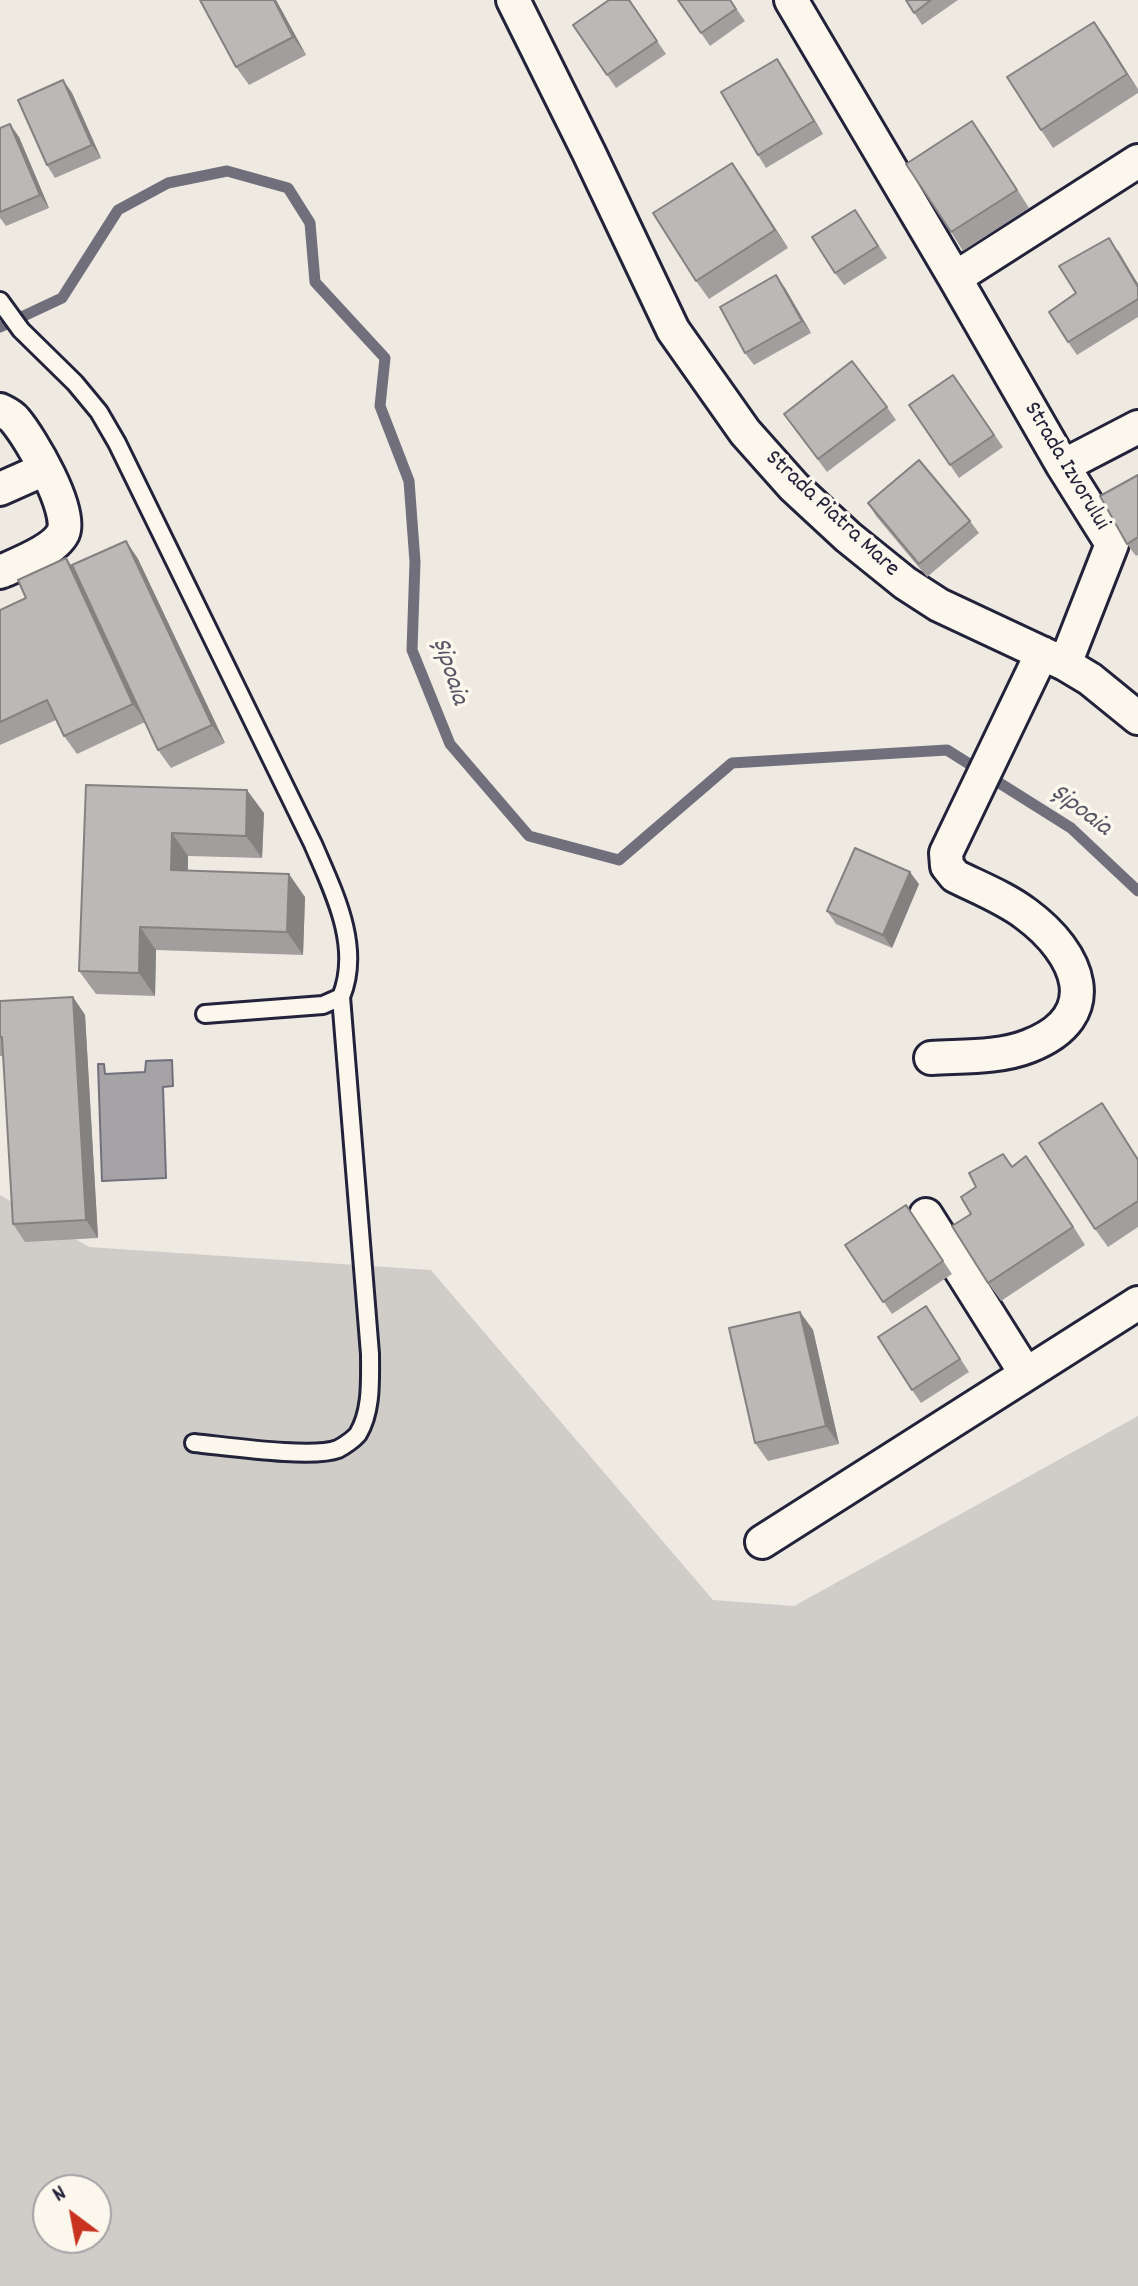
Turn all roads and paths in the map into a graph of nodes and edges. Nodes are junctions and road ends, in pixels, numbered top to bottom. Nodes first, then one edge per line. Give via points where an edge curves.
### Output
1 (513, 0) edge
2 (791, 0) edge
3 (1138, 161) edge
4 (955, 278) junction
5 (0, 301) edge
6 (0, 410) edge
7 (1138, 427) edge
8 (1063, 466) junction
9 (45, 469) junction
10 (0, 489) edge
11 (0, 572) edge
12 (1053, 659) junction
13 (1138, 718) edge
14 (341, 997) junction
15 (205, 1014) dead end
16 (931, 1058) dead end
17 (926, 1215) dead end
18 (1138, 1303) edge
19 (1026, 1374) junction
20 (194, 1443) dead end
21 (762, 1542) dead end

1 - 12 street, Strada Piatra Mare via 673,330 745,432 805,497 905,583 939,605
2 - 4 street, Strada Izvorului
3 - 4 street
4 - 8 street, Strada Izvorului
5 - 14 lane via 99,412 165,538 336,897 349,968
6 - 9 street via 13,417
7 - 8 street
8 - 12 street, Strada Izvorului via 1112,544
9 - 10 street
9 - 11 street via 65,520 62,535 55,544
12 - 13 street, Strada Piatra Mare via 1090,679
12 - 16 street via 1023,694 946,853 955,876 1026,914 1057,943 1074,973 1079,998 1056,1033 1027,1047
14 - 15 lane via 323,1005
14 - 20 lane via 370,1354 365,1418 357,1437 337,1449 309,1452
17 - 19 street
18 - 19 street
19 - 21 street

